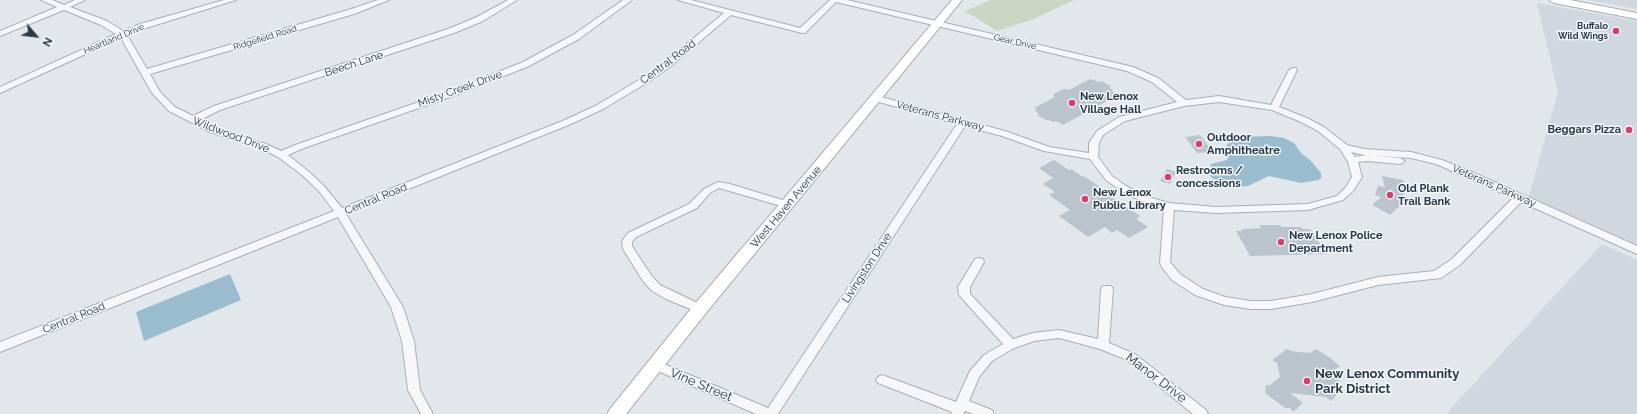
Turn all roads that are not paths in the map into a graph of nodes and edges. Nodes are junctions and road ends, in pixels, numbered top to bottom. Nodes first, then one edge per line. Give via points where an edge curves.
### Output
1 (46, 0) edge
2 (81, 0) edge
3 (232, 0) edge
4 (385, 0) edge
5 (513, 0) edge
6 (628, 0) edge
7 (682, 0) edge
8 (834, 0) edge
9 (838, 0) edge
10 (957, 0) edge
11 (1554, 0) edge
12 (65, 7) junction
13 (730, 12) junction
14 (1637, 16) edge
15 (937, 24) junction
16 (0, 34) edge
17 (122, 34) junction
18 (1293, 70) dead end
19 (144, 73) junction
20 (0, 90) edge
21 (875, 98) junction
22 (1184, 103) junction
23 (1274, 108) junction
24 (192, 120) junction
25 (963, 122) junction
26 (1344, 147) junction
27 (1093, 154) junction
28 (281, 155) junction
29 (1353, 162) junction
30 (1517, 199) junction
31 (788, 205) junction
32 (1169, 206) junction
33 (341, 213) junction
34 (1637, 250) edge
35 (1637, 256) edge
36 (979, 262) dead end
37 (1107, 289) dead end
38 (700, 309) junction
39 (1011, 345) junction
40 (1104, 345) junction
41 (0, 347) edge
42 (655, 365) junction
43 (882, 380) dead end
44 (959, 409) edge
45 (427, 414) edge
46 (616, 414) edge
47 (770, 414) edge
48 (988, 414) edge
49 (1202, 414) edge

1 - 12 street, Wildwood Drive
2 - 12 street
3 - 17 street, Heartland Drive via 172,16
4 - 19 street, Ridgefield Road
5 - 24 street, Beech Lane via 480,19 451,31 217,108
6 - 28 street, Misty Creek Drive via 576,37 524,65
7 - 13 street
8 - 13 street via 802,31
9 - 15 street, Gear Drive
10 - 15 street, West Haven Avenue
11 - 14 street
12 - 16 street
12 - 17 street, Wildwood Drive via 104,23
13 - 33 street, Central Road via 663,68 600,107
15 - 21 street, West Haven Avenue
15 - 22 street, Gear Drive via 1130,69 1154,80
17 - 19 street, Wildwood Drive via 130,43
17 - 20 street, Heartland Drive
18 - 23 street
19 - 24 street, Wildwood Drive via 156,94 172,109
21 - 25 street, Veterans Parkway
21 - 31 street, West Haven Avenue
22 - 23 street, Veterans Parkway via 1219,100
22 - 27 street, Veterans Parkway via 1112,124 1100,133 1094,143
23 - 26 street, Veterans Parkway via 1321,129
24 - 28 street, Wildwood Drive
25 - 27 street, Veterans Parkway via 1047,149
25 - 47 street, Livingston Drive
26 - 29 street, Veterans Parkway
26 - 30 street, Veterans Parkway via 1364,152 1411,155 1439,162
27 - 32 street, Veterans Parkway via 1109,178 1123,188 1142,198
28 - 33 street, Wildwood Drive via 321,188
29 - 30 street, Veterans Parkway via 1367,158 1415,163 1453,174
29 - 32 street, Veterans Parkway via 1357,177 1350,189 1340,198 1321,205 1216,210
30 - 32 street via 1456,262 1437,274 1378,281 1312,298 1271,305 1224,301 1199,292 1176,277 1165,263
30 - 34 street, Veterans Parkway
30 - 35 street, Veterans Parkway
31 - 38 street, West Haven Avenue
31 - 38 street via 718,185 707,191 689,209 632,235 627,241 627,246 656,288
33 - 41 street, Central Road
33 - 45 street, Wildwood Drive via 397,307 408,341 414,390
36 - 39 street via 964,287 965,295
37 - 40 street
38 - 42 street, West Haven Avenue
39 - 40 street, Manor Drive via 1059,334
39 - 44 street, Manor Drive via 988,358 974,374
40 - 49 street, Manor Drive via 1131,357
42 - 46 street, West Haven Avenue
42 - 47 street, Vine Street
43 - 44 street
44 - 48 street

